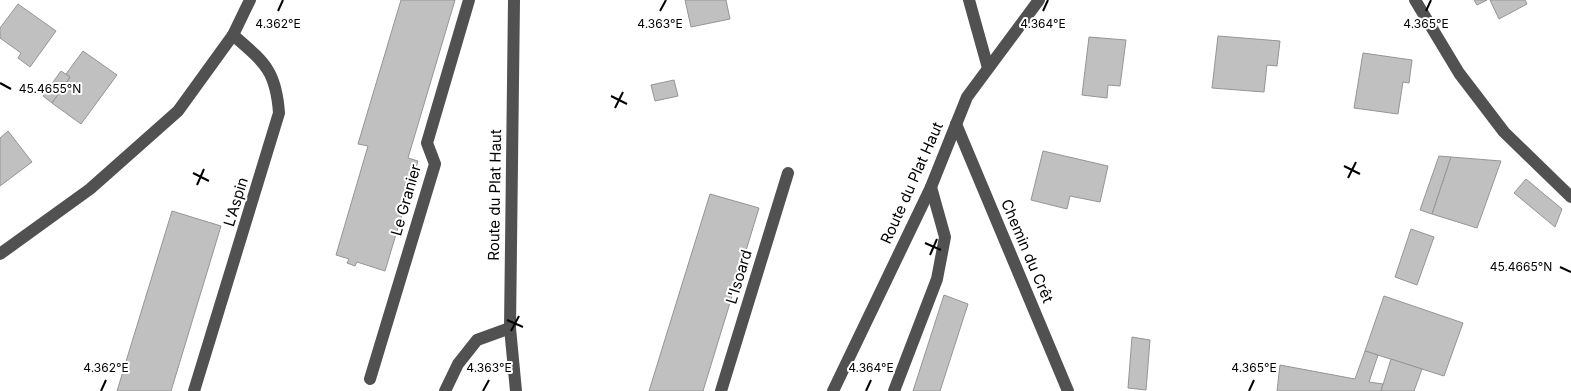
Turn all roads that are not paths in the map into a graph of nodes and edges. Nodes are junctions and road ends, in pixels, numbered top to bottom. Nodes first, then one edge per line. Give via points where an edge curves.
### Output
1 (250, 0) edge
2 (470, 0) edge
3 (514, 0) edge
4 (969, 0) edge
5 (1039, 0) edge
6 (1415, 0) edge
7 (233, 35) junction
8 (988, 68) junction
9 (956, 124) junction
10 (788, 173) dead end
11 (931, 187) junction
12 (1571, 197) edge
13 (0, 254) edge
14 (510, 328) junction
15 (370, 379) dead end
16 (194, 391) edge
17 (445, 391) edge
18 (516, 391) edge
19 (721, 391) edge
20 (833, 391) edge
21 (894, 391) edge
22 (1068, 391) edge

1 - 7 street
2 - 15 street, Le Granier via 427,143 435,164
3 - 14 street, Route du Plat Haut
4 - 8 street
5 - 8 street, Route du Plat Haut
6 - 12 street via 1459,73 1504,132
7 - 13 street via 178,111 90,189
7 - 16 street, L'Aspin via 265,64 277,89 279,114
8 - 9 street, Route du Plat Haut via 968,97
9 - 11 street, Route du Plat Haut
9 - 22 street, Chemin du Crêt
10 - 19 street, L'Isoard
11 - 20 street, Route du Plat Haut
11 - 21 street via 946,237 937,279
14 - 17 street via 477,340 458,364
14 - 18 street, Route du Plat Haut

